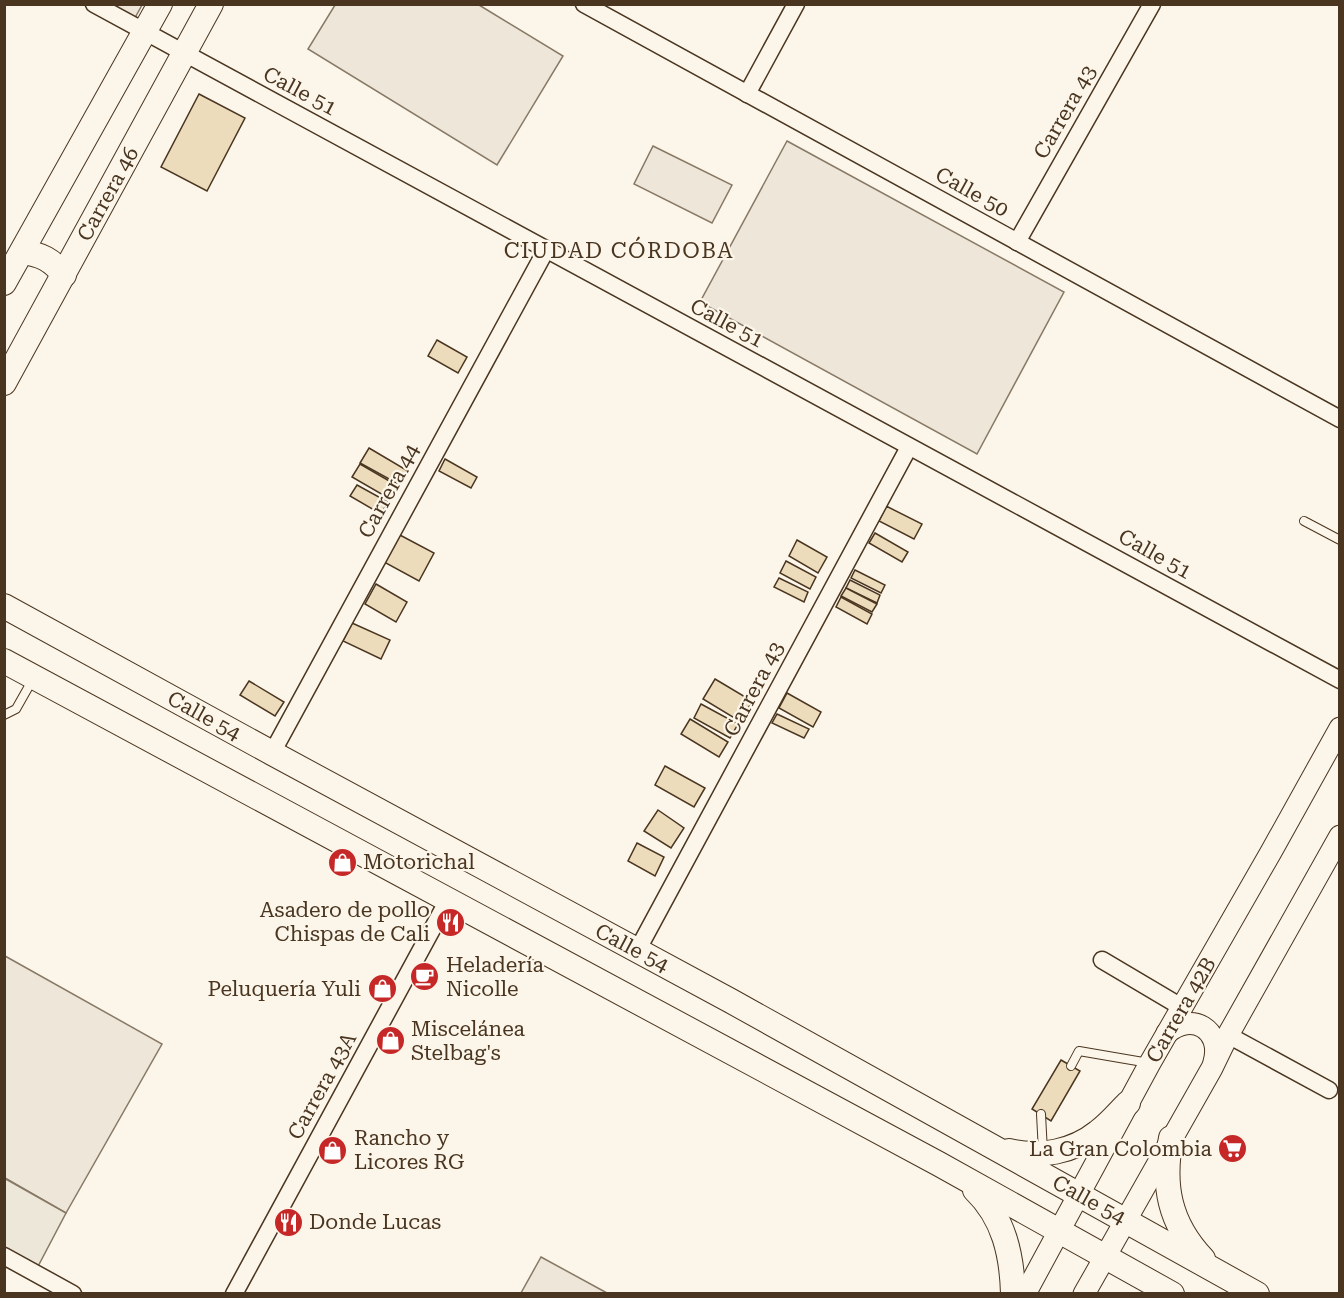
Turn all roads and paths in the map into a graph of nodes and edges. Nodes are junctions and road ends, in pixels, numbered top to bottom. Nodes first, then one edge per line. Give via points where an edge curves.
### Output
1 (94, 4) edge
2 (160, 4) edge
3 (211, 4) edge
4 (584, 4) edge
5 (796, 4) edge
6 (1152, 4) edge
7 (145, 33) junction
8 (184, 53) junction
9 (747, 94) junction
10 (1017, 242) junction
11 (546, 250) junction
12 (22, 252) junction
13 (64, 275) junction
14 (4, 283) edge
15 (4, 383) edge
16 (1340, 419) edge
17 (909, 447) junction
18 (1304, 521) dead end
19 (1340, 540) edge
20 (4, 606) edge
21 (4, 661) edge
22 (35, 677) junction
23 (1340, 680) edge
24 (4, 715) edge
25 (1340, 728) edge
26 (272, 753) junction
27 (1340, 836) edge
28 (448, 900) junction
29 (637, 951) junction
30 (1102, 960) dead end
31 (1183, 1008) junction
32 (1167, 1033) junction
33 (1228, 1035) junction
34 (1150, 1063) junction
35 (1071, 1066) dead end
36 (1212, 1068) junction
37 (1329, 1090) dead end
38 (1128, 1103) junction
39 (1041, 1114) dead end
40 (1171, 1138) junction
41 (991, 1145) junction
42 (1043, 1154) junction
43 (939, 1164) junction
44 (1079, 1194) junction
45 (1125, 1220) junction
46 (1059, 1232) junction
47 (4, 1256) edge
48 (1105, 1257) junction
49 (1226, 1277) junction
50 (73, 1293) edge
51 (234, 1293) edge
52 (1013, 1293) edge
53 (1025, 1293) edge
54 (1083, 1293) edge
55 (1172, 1293) edge
56 (1257, 1293) edge

1 - 7 street, Calle 51
2 - 7 main road
3 - 8 main road, Carrera 46
4 - 9 street, Calle 50
5 - 9 street
6 - 10 street, Carrera 43
7 - 8 street, Calle 51
7 - 12 main road
8 - 11 street, Calle 51
8 - 13 main road, Carrera 46
9 - 10 street, Calle 50
10 - 16 street, Calle 50
11 - 17 street, Calle 51
11 - 26 street, Carrera 44
12 - 13 main road via 46,258
12 - 14 main road
13 - 15 main road, Carrera 46
17 - 23 street, Calle 51
17 - 29 street, Carrera 43
18 - 19 lane
20 - 26 main road, Calle 54
21 - 22 main road, Calle 54
22 - 24 lane via 16,709
22 - 28 main road, Calle 54
25 - 31 street, Carrera 42B
26 - 29 main road, Calle 54
27 - 33 street
28 - 43 main road, Calle 54
28 - 51 street, Carrera 43A
29 - 41 main road, Calle 54
30 - 31 street
31 - 32 street, Carrera 42B
32 - 34 street, Carrera 42B
32 - 36 street via 1190,1023 1206,1029 1217,1051
33 - 36 street
33 - 37 street
34 - 35 lane via 1079,1051
34 - 38 street, Carrera 42B
36 - 40 street
38 - 42 main road via 1085,1141
38 - 44 street, Carrera 42B
39 - 42 lane
40 - 45 street
40 - 49 main road via 1167,1184 1171,1206 1192,1247
41 - 42 main road via 1017,1153
41 - 44 main road, Calle 54
43 - 46 main road, Calle 54
43 - 52 main road via 962,1178 996,1217 1013,1267
44 - 45 main road, Calle 54
44 - 46 street, Carrera 42B
45 - 48 street
45 - 49 main road, Calle 54
46 - 48 main road, Calle 54
46 - 53 street, Carrera 42B
47 - 50 street
48 - 54 street
48 - 55 main road, Calle 54
49 - 56 main road, Calle 54

